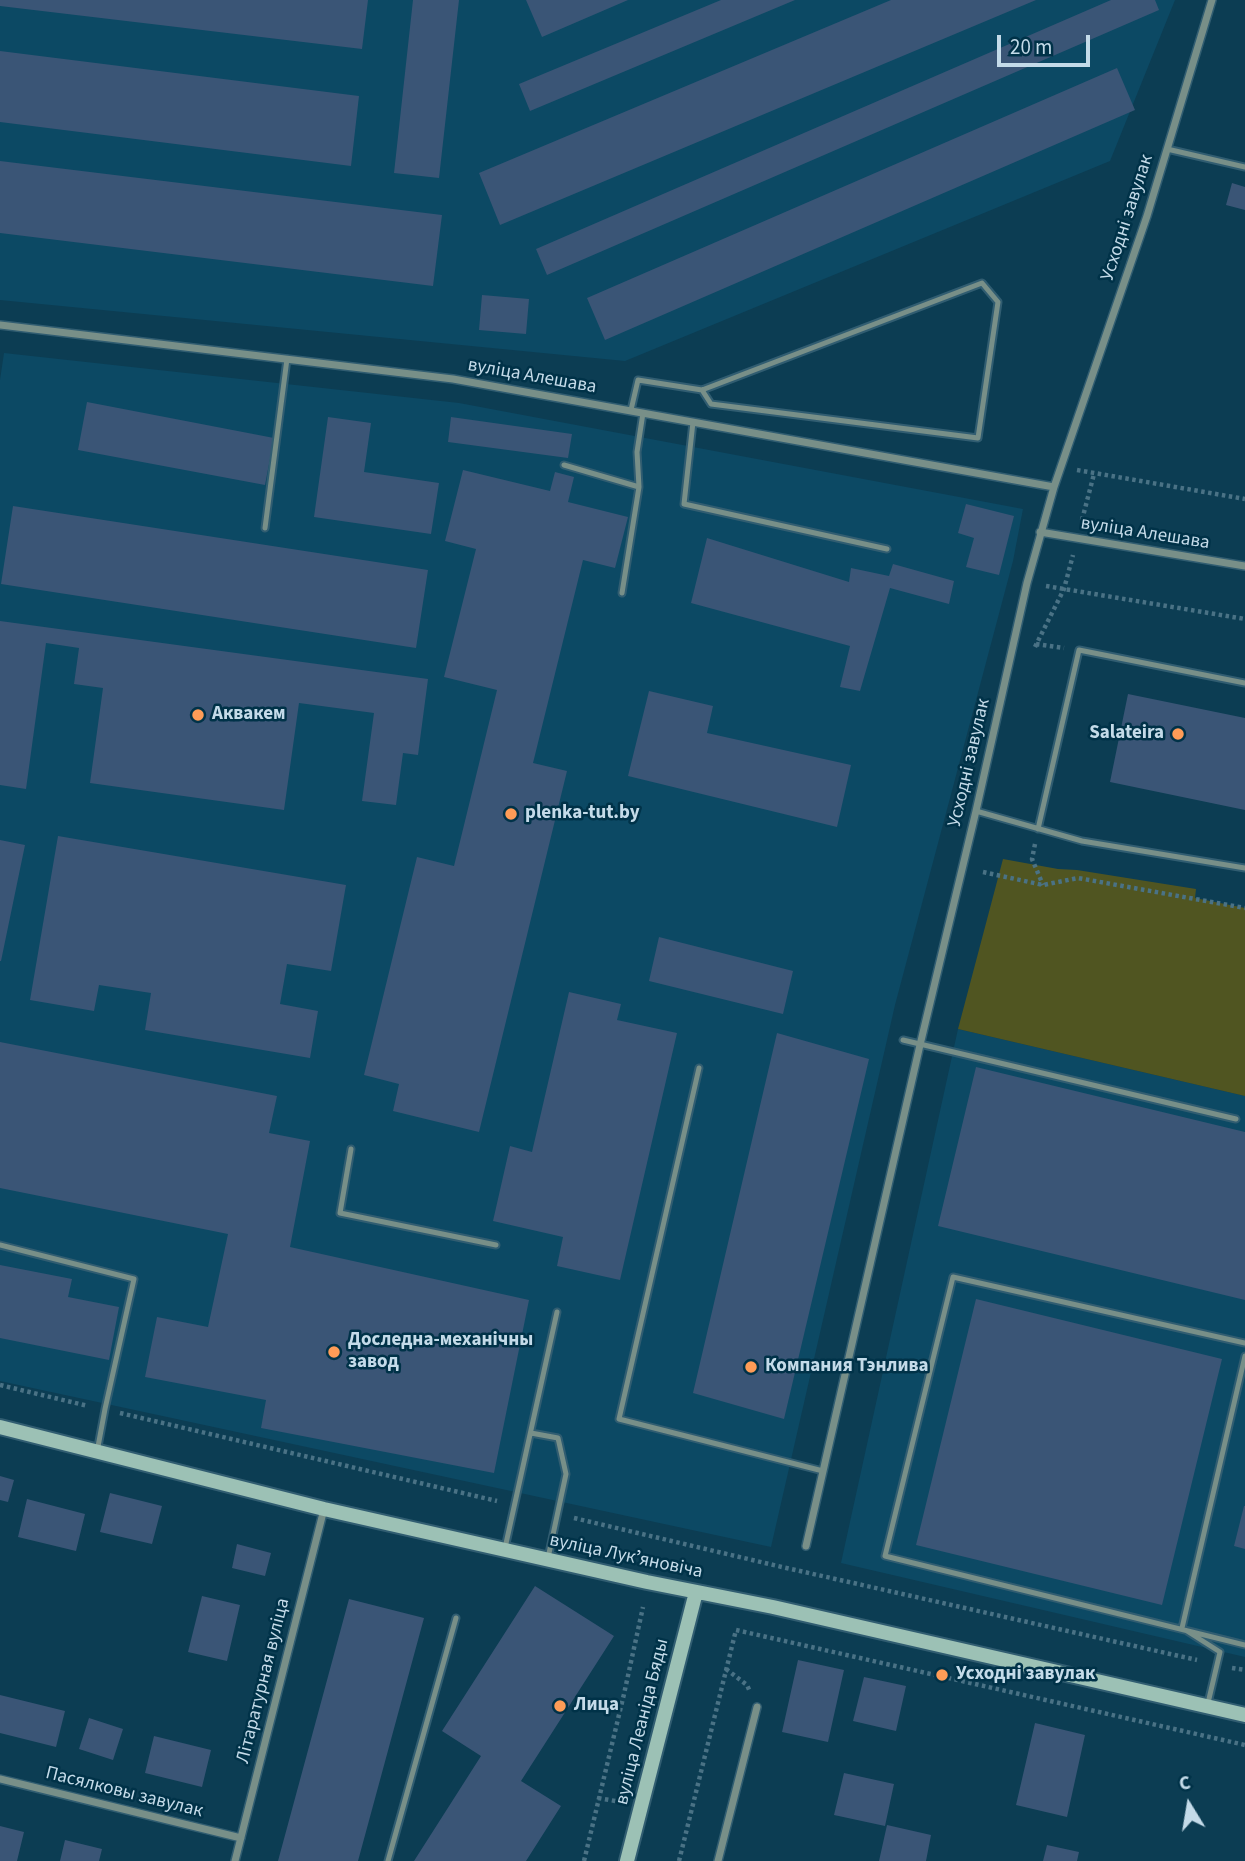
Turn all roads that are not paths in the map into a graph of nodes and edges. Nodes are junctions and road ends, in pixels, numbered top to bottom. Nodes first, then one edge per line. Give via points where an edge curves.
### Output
1 (1212, 0) edge
2 (1167, 149) junction
3 (1245, 167) edge
4 (0, 325) edge
5 (287, 359) junction
6 (702, 390) junction
7 (631, 410) junction
8 (643, 413) junction
9 (693, 422) junction
10 (564, 464) dead end
11 (639, 487) junction
12 (1054, 487) junction
13 (265, 528) dead end
14 (1040, 532) junction
15 (887, 549) dead end
16 (1245, 566) edge
17 (622, 593) dead end
18 (1245, 682) edge
19 (976, 811) junction
20 (1038, 829) junction
21 (1245, 868) edge
22 (903, 1041) dead end
23 (920, 1045) junction
24 (699, 1068) dead end
25 (1236, 1119) dead end
26 (351, 1149) dead end
27 (0, 1245) edge
28 (496, 1245) dead end
29 (557, 1312) dead end
30 (1245, 1343) edge
31 (1245, 1356) edge
32 (1243, 1372) edge
33 (0, 1427) edge
34 (531, 1433) junction
35 (97, 1451) junction
36 (823, 1471) junction
37 (324, 1508) junction
38 (806, 1546) dead end
39 (505, 1549) junction
40 (548, 1559) junction
41 (695, 1592) junction
42 (456, 1618) dead end
43 (1182, 1628) junction
44 (1245, 1644) edge
45 (1207, 1706) junction
46 (757, 1707) road end
47 (1245, 1715) edge
48 (0, 1779) edge
49 (241, 1838) junction
50 (235, 1861) edge
51 (388, 1861) edge
52 (628, 1861) edge
53 (718, 1861) edge

1 - 2 street, Усходні завулак
2 - 3 lane
2 - 12 street, Усходні завулак
4 - 5 street, вуліца Алешава
5 - 7 street, вуліца Алешава via 453,379
5 - 13 lane
6 - 6 lane via 982,283 998,302 978,438 711,404
6 - 7 lane via 638,380
7 - 8 street, вуліца Алешава
8 - 9 street, вуліца Алешава
8 - 11 lane via 637,452
9 - 12 street, вуліца Алешава
9 - 15 lane via 684,504
10 - 11 lane
11 - 17 lane
12 - 14 street, Усходні завулак
14 - 16 street, вуліца Алешава
14 - 19 street, Усходні завулак
18 - 20 lane via 1079,650
19 - 20 lane
19 - 23 street, Усходні завулак
20 - 21 lane via 1082,841
22 - 23 lane
23 - 25 lane
23 - 36 street, Усходні завулак
24 - 36 lane via 619,1419
26 - 28 lane via 340,1213
27 - 35 lane via 134,1279
29 - 34 lane
30 - 43 lane via 953,1277 885,1556
31 - 32 lane
32 - 43 lane
33 - 35 main road, вуліца Лукʼяновіча
34 - 39 lane
34 - 40 lane via 558,1438 566,1474
35 - 37 main road, вуліца Лукʼяновіча
36 - 38 street, Усходні завулак
37 - 39 main road, вуліца Лукʼяновіча
37 - 49 street, Літаратурная вуліца
39 - 40 main road, вуліца Лукʼяновіча
40 - 41 main road, вуліца Лукʼяновіча
41 - 45 main road, вуліца Лукʼяновіча
41 - 52 main road, вуліца Леаніда Бяды
42 - 51 lane
43 - 44 lane
43 - 45 lane via 1220,1652
45 - 47 main road, вуліца Лукʼяновіча
46 - 53 street
48 - 49 street, Пасялковы завулак
49 - 50 street, Літаратурная вуліца

